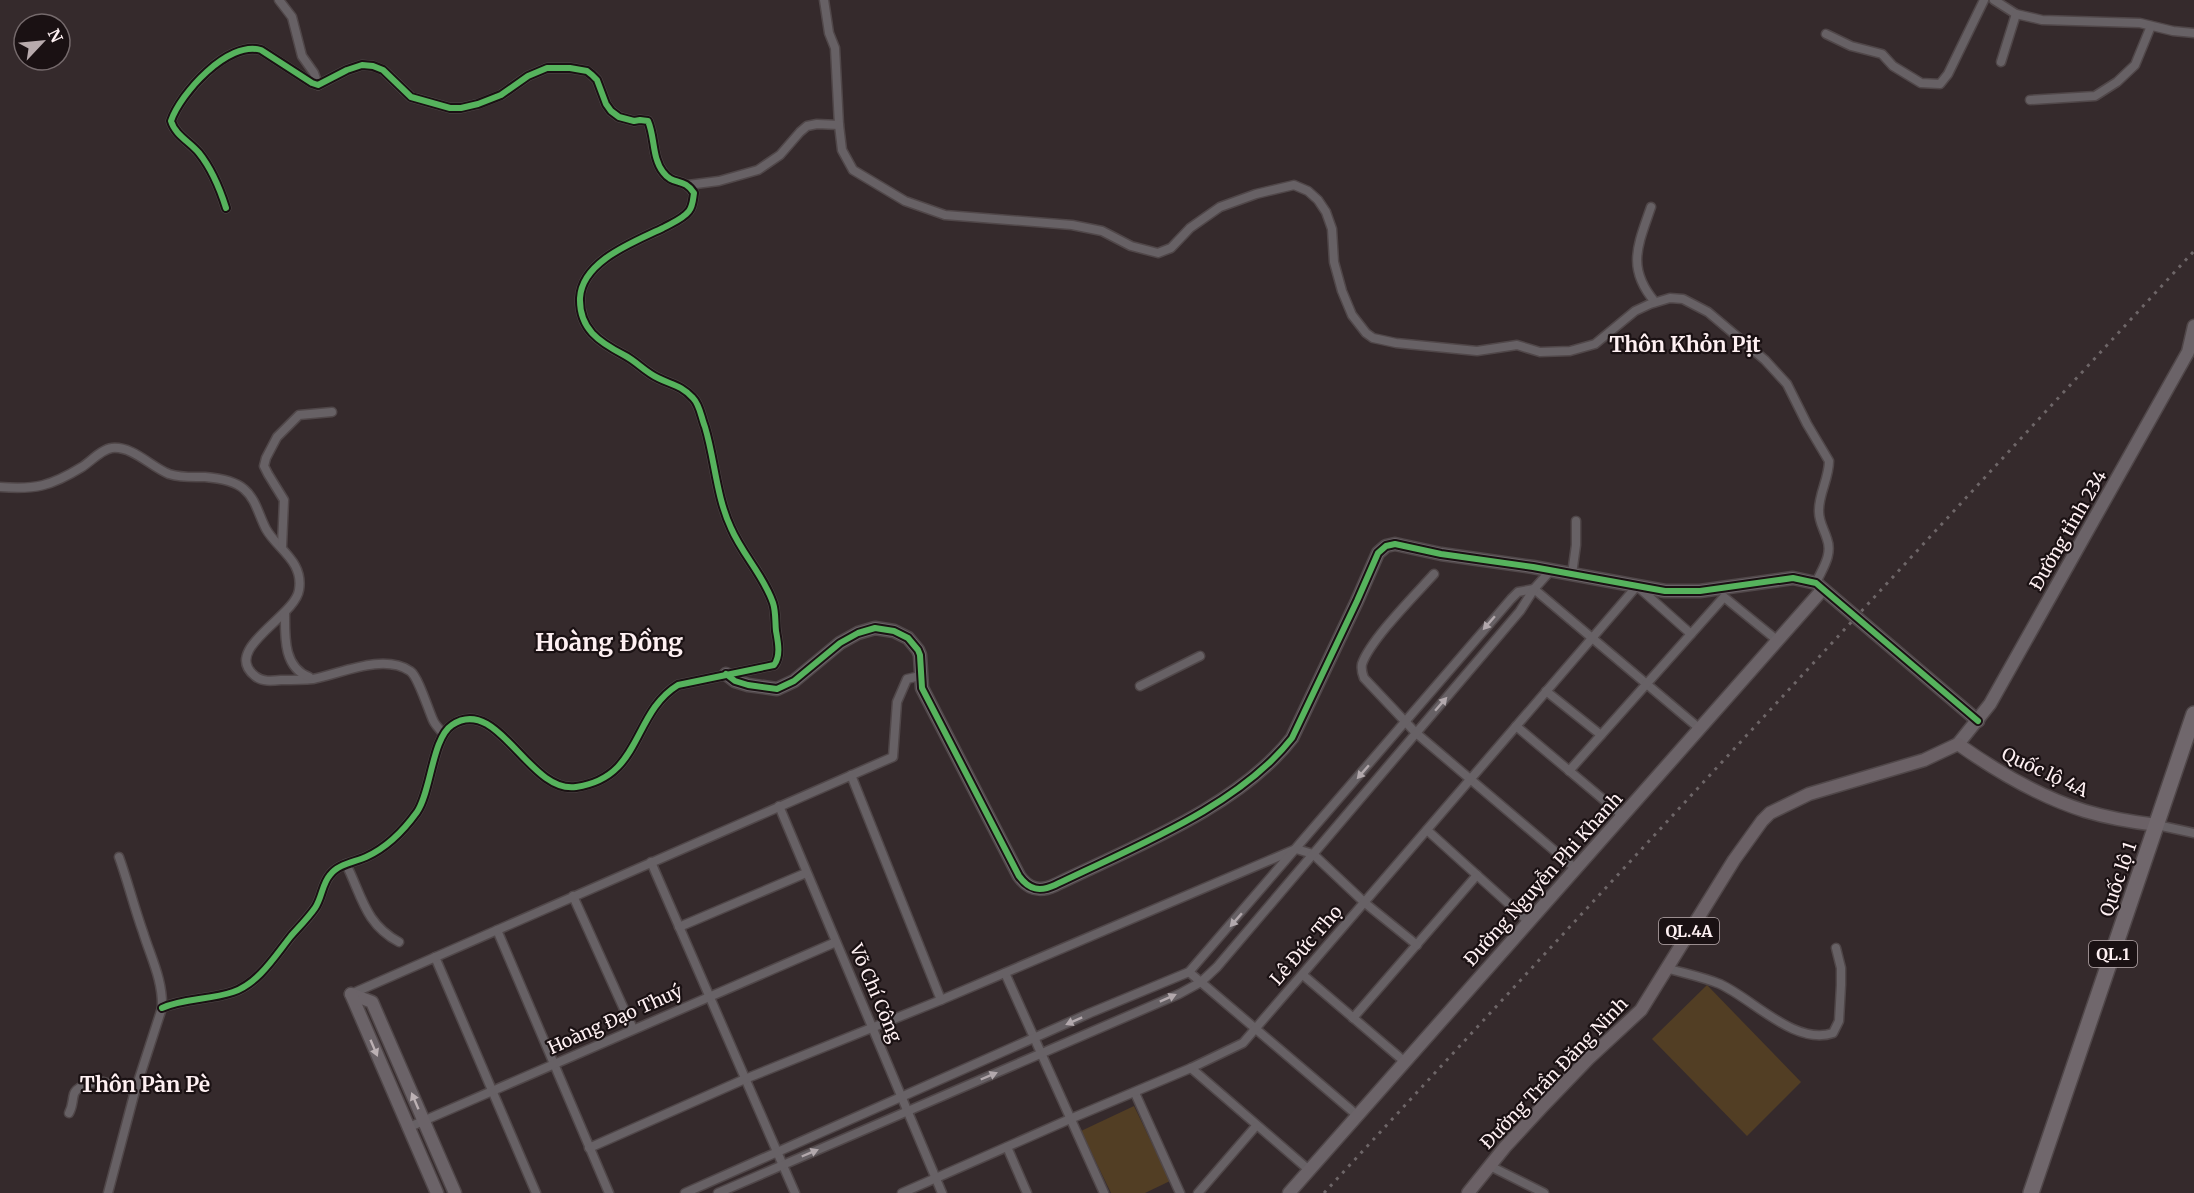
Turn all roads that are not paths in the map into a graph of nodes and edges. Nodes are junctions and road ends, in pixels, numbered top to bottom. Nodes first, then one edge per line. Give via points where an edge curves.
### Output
1 (279, 0) edge
2 (824, 0) edge
3 (1984, 0) edge
4 (1994, 0) edge
5 (2016, 14) junction
6 (2151, 26) junction
7 (2194, 33) edge
8 (1826, 34) dead end
9 (2001, 62) dead end
10 (318, 85) junction
11 (2031, 100) dead end
12 (839, 125) junction
13 (688, 184) junction
14 (1651, 207) dead end
15 (226, 208) dead end
16 (1655, 302) junction
17 (2194, 328) edge
18 (332, 412) dead end
19 (0, 487) edge
20 (1576, 521) dead end
21 (282, 546) junction
22 (1551, 570) junction
23 (1434, 574) dead end
24 (1572, 574) junction
25 (1637, 586) junction
26 (1820, 586) junction
27 (1534, 589) junction
28 (285, 613) junction
29 (1691, 634) junction
30 (1592, 638) junction
31 (1778, 641) junction
32 (1200, 656) dead end
33 (726, 674) junction
34 (920, 676) junction
35 (313, 678) junction
36 (1647, 684) junction
37 (1140, 686) dead end
38 (1546, 692) junction
39 (2194, 714) edge
40 (1978, 721) junction
41 (1405, 722) junction
42 (1516, 726) junction
43 (1700, 729) junction
44 (1416, 733) junction
45 (443, 734) junction
46 (1601, 735) junction
47 (1958, 744) junction
48 (1569, 771) junction
49 (851, 775) junction
50 (1471, 778) junction
51 (779, 806) junction
52 (1623, 816) junction
53 (2157, 825) junction
54 (1427, 830) junction
55 (2194, 833) edge
56 (1296, 849) junction
57 (1313, 854) junction
58 (119, 857) dead end
59 (651, 862) junction
60 (346, 864) junction
61 (1576, 869) junction
62 (806, 873) junction
63 (1477, 875) junction
64 (573, 896) junction
65 (1365, 903) junction
66 (1529, 922) junction
67 (679, 927) junction
68 (497, 930) junction
69 (399, 942) dead end
70 (836, 942) junction
71 (1417, 945) junction
72 (1836, 948) dead end
73 (435, 957) junction
74 (1666, 968) junction
75 (1189, 972) junction
76 (1005, 973) junction
77 (1303, 975) junction
78 (1201, 982) junction
79 (351, 994) junction
80 (709, 996) junction
81 (941, 1000) junction
82 (162, 1008) junction
83 (1353, 1018) junction
84 (872, 1026) junction
85 (633, 1029) junction
86 (1256, 1030) junction
87 (1034, 1038) junction
88 (1042, 1054) junction
89 (1405, 1062) junction
90 (554, 1064) junction
91 (1191, 1068) junction
92 (745, 1079) junction
93 (135, 1091) junction
94 (493, 1091) junction
95 (1135, 1093) junction
96 (902, 1098) junction
97 (908, 1111) junction
98 (69, 1113) dead end
99 (1358, 1116) junction
100 (1070, 1119) junction
101 (424, 1121) junction
102 (1256, 1126) junction
103 (407, 1128) junction
104 (1007, 1147) junction
105 (589, 1148) junction
106 (777, 1152) junction
107 (783, 1164) junction
108 (1490, 1166) junction
109 (1309, 1170) junction
110 (936, 1179) junction
111 (108, 1193) edge
112 (437, 1193) edge
113 (455, 1193) edge
114 (536, 1193) edge
115 (609, 1193) edge
116 (685, 1193) edge
117 (718, 1193) edge
118 (795, 1193) edge
119 (902, 1193) edge
120 (942, 1193) edge
121 (1027, 1193) edge
122 (1104, 1193) edge
123 (1180, 1193) edge
124 (1198, 1193) edge
125 (1289, 1193) edge
126 (1468, 1193) edge
127 (1544, 1193) edge
128 (2031, 1193) edge

1 - 10 street via 292,17 302,56
2 - 12 street via 835,48
3 - 8 street via 1940,84 1921,83 1893,66 1882,54
4 - 5 street
5 - 6 street via 2042,21
5 - 9 street
6 - 7 street
6 - 11 street via 2135,65 2102,92 2086,98
10 - 13 street via 347,70 373,66 383,70 411,96 461,108 501,95 547,68 587,71 597,80 611,111 624,119 648,121 662,172 670,179
10 - 15 street via 253,48 225,58 182,99 171,121 173,126 200,154
12 - 13 street via 807,126 780,155 758,170 719,181
12 - 16 street via 842,150 853,170 904,201 945,215 1102,231 1153,253 1172,248 1190,228 1220,207 1289,185 1308,190 1326,212 1332,229 1338,280 1352,315 1366,333 1383,340 1477,351 1517,345 1540,352 1577,351 1595,344 1635,311
13 - 33 street via 694,193 691,209 682,218 594,267 582,286 581,310 596,339 643,370 684,388 697,403 711,447 724,513 773,604 778,643 778,660 774,665
14 - 16 street via 1636,266
16 - 26 street via 1683,299 1708,312 1787,384 1829,461 1818,510 1828,543
17 - 40 street, Đường tỉnh 234 via 2188,352 2142,436
18 - 21 street via 299,415 277,437 266,458 264,466 284,500
19 - 21 street via 26,489 46,485 107,449 123,449 169,474 215,478 243,488 266,530
20 - 24 street
21 - 28 street via 291,558 300,589
22 - 24 street
22 - 27 street
22 - 34 street via 1395,544 1386,546 1378,553 1292,738 1279,755 1254,778 1166,831 1044,889 1032,889 1019,876 939,723
23 - 41 street via 1387,627 1361,668 1368,684
24 - 25 street
25 - 26 street via 1700,591 1793,578
25 - 29 street
25 - 30 street, Lê Đức Thọ
26 - 31 street, Đường Nguyễn Phi Khanh
26 - 40 street
27 - 30 street
27 -> 41 street via 1518,592 1511,599
44 -> 27 street via 1520,611
28 - 35 street via 287,652 302,674
28 - 35 street via 248,649 247,666 257,678 269,681
29 - 31 street via 1724,597
29 - 36 street
30 - 36 street
30 - 38 street, Lê Đức Thọ
31 - 43 street, Đường Nguyễn Phi Khanh
32 - 37 street
33 - 34 street via 748,685 777,689 794,681 840,642 875,628 908,638 918,650
33 - 45 street via 678,685 664,693 618,769 605,778 575,787 557,785 542,777 500,734 480,721 461,720
34 - 49 street via 907,680 897,702 893,757
35 - 45 street via 373,663 409,670
36 - 43 street
36 - 46 street
38 - 42 street, Lê Đức Thọ
38 - 46 street
39 - 53 highway, Quốc lộ 1 / QL.1
40 - 47 street, Đường tỉnh 234
41 - 44 street
41 -> 56 street
42 - 48 street
42 - 50 street, Lê Đức Thọ
43 - 52 street, Đường Nguyễn Phi Khanh
44 - 50 street
44 - 57 street
45 - 60 street via 419,810 388,842 366,858
46 - 48 street
47 - 53 main road, Quốc lộ 4A via 1986,764 2058,801 2116,819
47 - 74 main road, Đường Trần Đăng Ninh / QL.4A via 1924,760 1809,794 1770,813 1739,852
48 - 52 street
49 - 51 street
49 - 81 street
50 - 54 street, Lê Đức Thọ
50 - 61 street
51 - 59 street
51 - 62 street, Võ Chí Công
52 - 61 street, Đường Nguyễn Phi Khanh
53 - 55 street
53 - 128 highway, Quốc lộ 1 / QL.1
54 - 63 street
54 - 65 street, Lê Đức Thọ
56 - 57 street
56 -> 75 street
56 - 76 street
57 - 65 street
57 - 78 street
58 - 82 street via 158,972
59 - 64 street
59 - 67 street
60 - 69 street via 370,918
60 - 82 street via 330,875 315,908 252,981 231,993
61 - 66 street, Đường Nguyễn Phi Khanh
62 - 67 street
62 - 70 street, Võ Chí Công
63 - 66 street
63 - 71 street
64 - 68 street
64 - 85 street
65 - 71 street
65 - 77 street, Lê Đức Thọ
66 - 89 street, Đường Nguyễn Phi Khanh
67 - 80 street
68 - 73 street
68 - 90 street
70 - 80 street, Hoàng Đạo Thuý
70 - 84 street, Võ Chí Công
71 - 83 street
72 - 74 street via 1841,985 1839,1021 1833,1033 1821,1037 1791,1029 1720,984
73 - 79 street
73 - 94 street
74 - 108 main road, Đường Trần Đăng Ninh / QL.4A via 1641,1010 1588,1059
75 - 78 street
75 -> 87 street
76 - 81 street
76 - 87 street
77 - 83 street
77 - 86 street, Lê Đức Thọ
78 - 86 street
88 -> 78 street
101 -> 79 street via 372,1002
79 -> 103 street
80 - 85 street, Hoàng Đạo Thuý
80 - 92 street
81 - 84 street
82 - 93 street
83 - 89 street
84 - 92 street
84 - 96 street, Võ Chí Công
85 - 90 street, Hoàng Đạo Thuý
86 - 91 street, Lê Đức Thọ via 1241,1044
86 - 99 street
87 - 88 street
87 - 96 street
97 -> 88 street
88 - 100 street
89 - 99 street, Đường Nguyễn Phi Khanh
90 - 94 street, Hoàng Đạo Thuý
90 - 105 street
91 - 95 street, Lê Đức Thọ
91 - 102 street
92 - 105 street
92 - 106 street
93 - 98 street via 95,1082 77,1089
93 - 111 street
94 - 101 street, Hoàng Đạo Thuý
94 - 114 street
95 - 100 street, Lê Đức Thọ
95 - 123 street
96 - 97 street, Võ Chí Công
96 - 106 street
107 -> 97 street
97 - 110 street, Võ Chí Công
99 - 109 street, Đường Nguyễn Phi Khanh
100 - 104 street, Lê Đức Thọ
100 - 122 street
101 - 103 street, Hoàng Đạo Thuý
101 - 113 street
102 - 109 street
102 - 124 street
103 - 112 street
104 - 110 street, Lê Đức Thọ
104 - 121 street
105 - 115 street
106 - 107 street
106 - 116 street
107 - 117 street
107 - 118 street
108 - 126 main road, Đường Trần Đăng Ninh / QL.4A
108 - 127 street
109 - 125 street, Đường Nguyễn Phi Khanh
110 - 119 street, Lê Đức Thọ
110 - 120 street, Võ Chí Công

